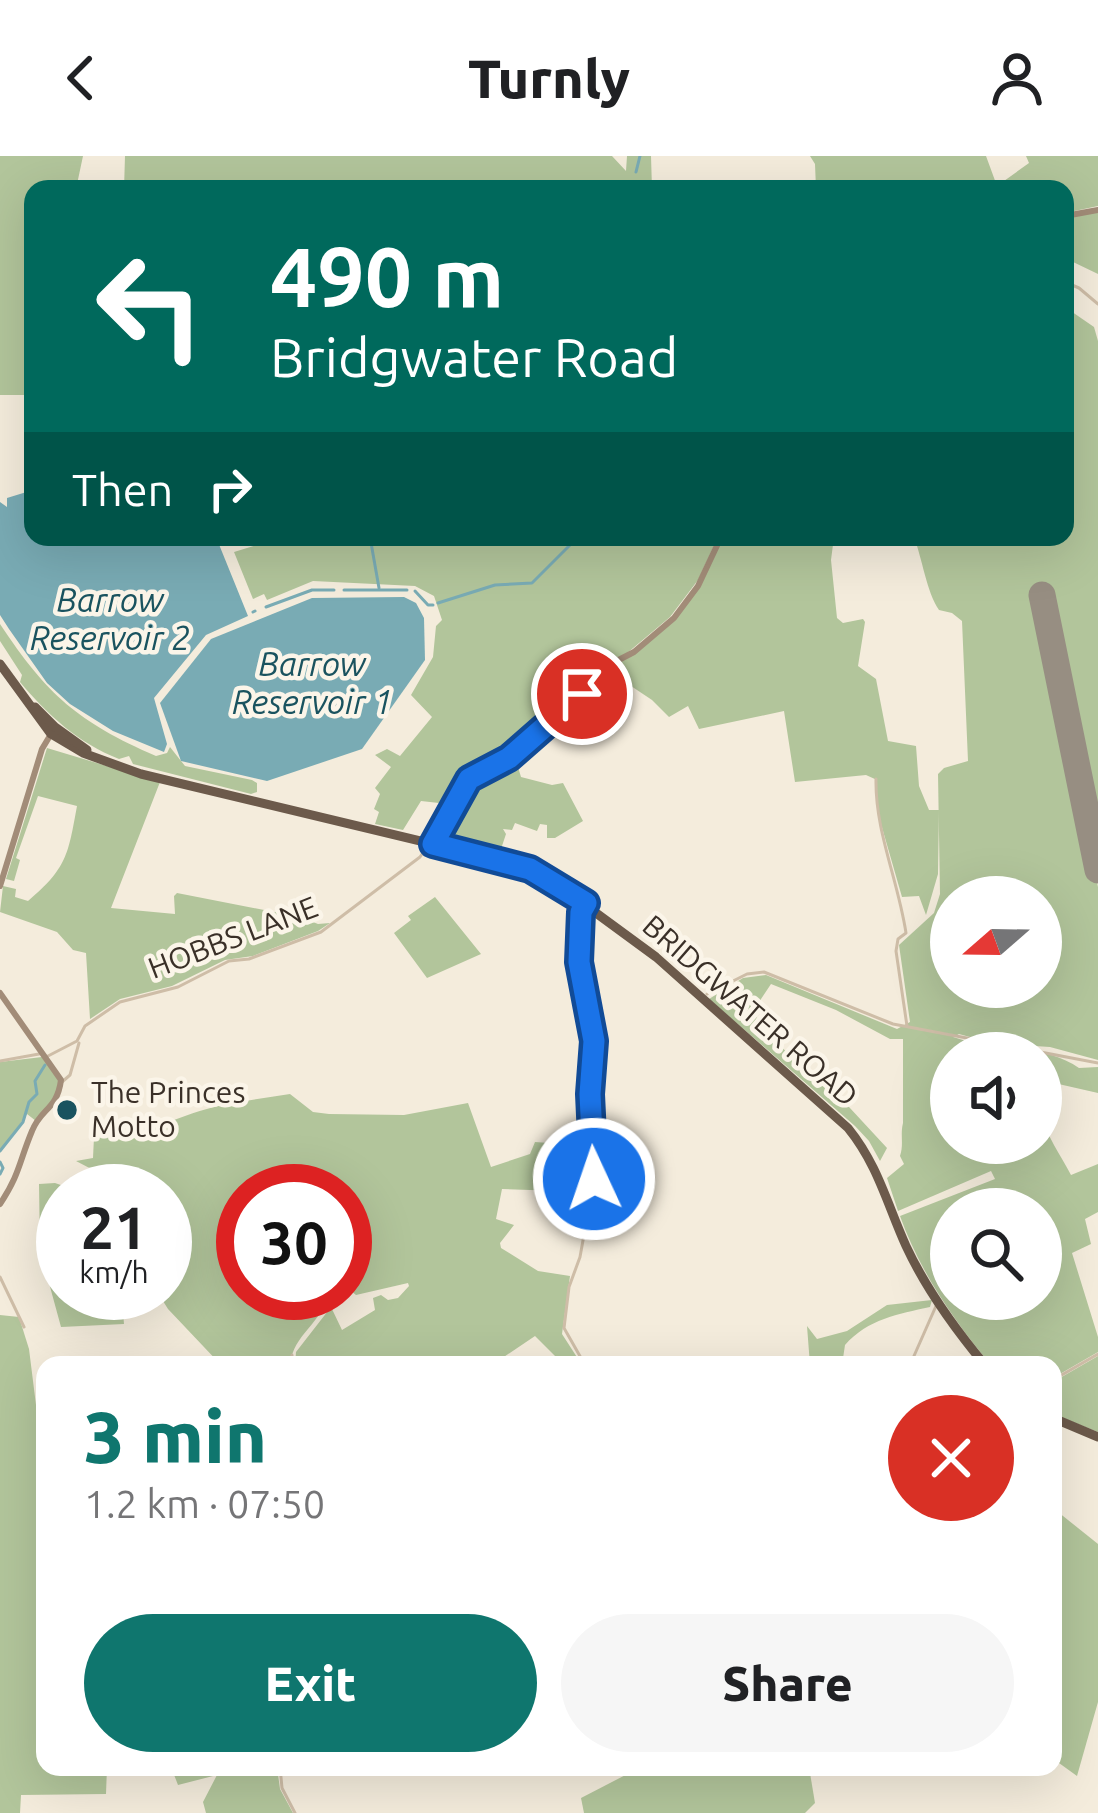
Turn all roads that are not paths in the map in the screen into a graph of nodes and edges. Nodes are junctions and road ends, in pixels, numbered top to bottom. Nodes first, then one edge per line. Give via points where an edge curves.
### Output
1 (1074, 286) edge
2 (1098, 304) edge
3 (717, 546) edge
4 (0, 664) edge
5 (20, 692) junction
6 (44, 717) junction
7 (56, 733) junction
8 (88, 751) junction
9 (876, 779) dead end
10 (431, 843) junction
11 (2, 875) edge
12 (0, 886) edge
13 (586, 903) junction
14 (0, 993) edge
15 (700, 998) junction
16 (908, 1026) junction
17 (78, 1040) junction
18 (43, 1055) junction
19 (0, 1061) edge
20 (1098, 1063) edge
21 (61, 1083) junction
22 (0, 1204) edge
23 (0, 1277) edge
24 (930, 1288) edge
25 (930, 1319) edge
26 (952, 1320) edge
27 (24, 1327) dead end
28 (1098, 1354) edge
29 (579, 1356) edge
30 (914, 1356) edge
31 (978, 1356) edge
32 (1062, 1375) edge
33 (1062, 1422) edge
34 (1098, 1437) edge
35 (281, 1776) edge
36 (295, 1813) edge

1 - 2 street
3 - 10 main road via 674,618 607,666 512,757 469,779
4 - 5 highway, BRIDGWATER ROAD
5 - 6 highway, BRIDGWATER ROAD
5 - 7 highway, BRIDGWATER ROAD
6 - 7 highway
6 - 8 highway
7 - 8 highway, BRIDGWATER ROAD
7 - 11 main road via 42,749
8 - 10 highway, BRIDGWATER ROAD via 141,774
9 - 16 street via 875,808 906,933 896,951
10 - 13 highway, BRIDGWATER ROAD via 530,869
10 - 17 street, HOBBS LANE via 321,932 120,1002
11 - 12 main road
13 - 15 highway, BRIDGWATER ROAD
13 - 29 street via 579,962 594,1041 594,1179 565,1333
14 - 18 main road
15 - 16 street via 764,973
15 - 24 highway, BRIDGWATER ROAD via 860,1143
16 - 20 street
17 - 18 street, HOBBS LANE
17 - 21 street
18 - 19 street, HOBBS LANE
18 - 21 main road
21 - 22 main road
23 - 27 street
25 - 30 street
26 - 31 highway, BRIDGWATER ROAD
28 - 32 street
33 - 34 highway
35 - 36 street

